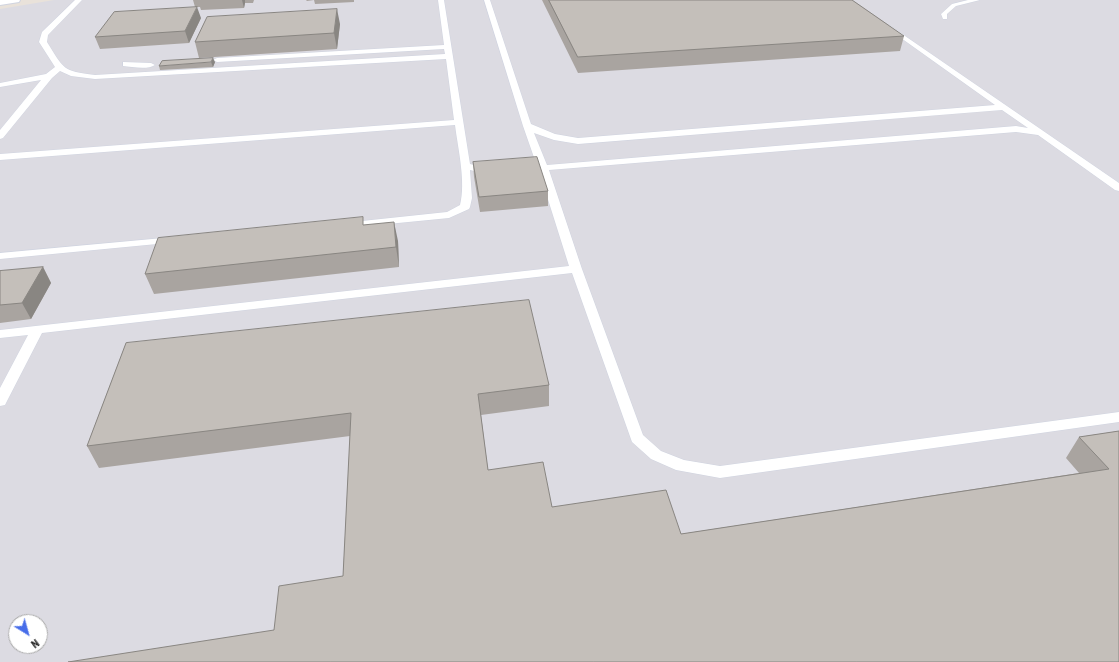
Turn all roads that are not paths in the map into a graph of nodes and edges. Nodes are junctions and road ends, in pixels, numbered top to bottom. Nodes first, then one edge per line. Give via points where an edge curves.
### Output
1 (15, 0) edge
2 (79, 0) edge
3 (441, 0) edge
4 (487, 0) edge
5 (976, 0) edge
6 (0, 2) edge
7 (945, 18) dead end
8 (882, 22) edge
9 (448, 47) junction
10 (450, 56) junction
11 (207, 61) edge
12 (126, 64) dead end
13 (159, 64) edge
14 (59, 67) junction
15 (49, 76) junction
16 (0, 85) edge
17 (1004, 107) junction
18 (458, 122) junction
19 (526, 126) junction
20 (1040, 133) junction
21 (0, 136) edge
22 (0, 156) edge
23 (465, 166) junction
24 (543, 168) junction
25 (515, 171) edge
26 (501, 172) edge
27 (1119, 188) edge
28 (333, 226) edge
29 (188, 239) edge
30 (0, 256) edge
31 (576, 269) junction
32 (38, 330) junction
33 (0, 334) edge
34 (0, 401) edge
35 (1119, 417) edge

1 - 6 main road
2 - 14 lane via 45,34 43,42
3 - 9 lane
4 - 19 lane
5 - 7 lane via 954,5 944,14
8 - 17 lane
9 - 10 lane
9 - 11 lane
10 - 14 lane via 95,76 71,74
10 - 18 lane
12 - 13 lane
14 - 15 lane
15 - 16 lane via 29,82
15 - 21 lane
17 - 19 lane via 578,141 551,137
17 - 20 lane
18 - 22 lane
18 - 23 lane
19 - 24 lane
20 - 24 lane via 1016,129
20 - 27 lane
23 - 26 lane via 487,172
23 - 28 lane via 467,198 465,207 459,211 449,215
24 - 25 lane
24 - 31 lane
29 - 30 lane
31 - 32 lane
31 - 35 lane via 637,438 656,455 682,466 720,472
32 - 33 lane
32 - 34 lane

